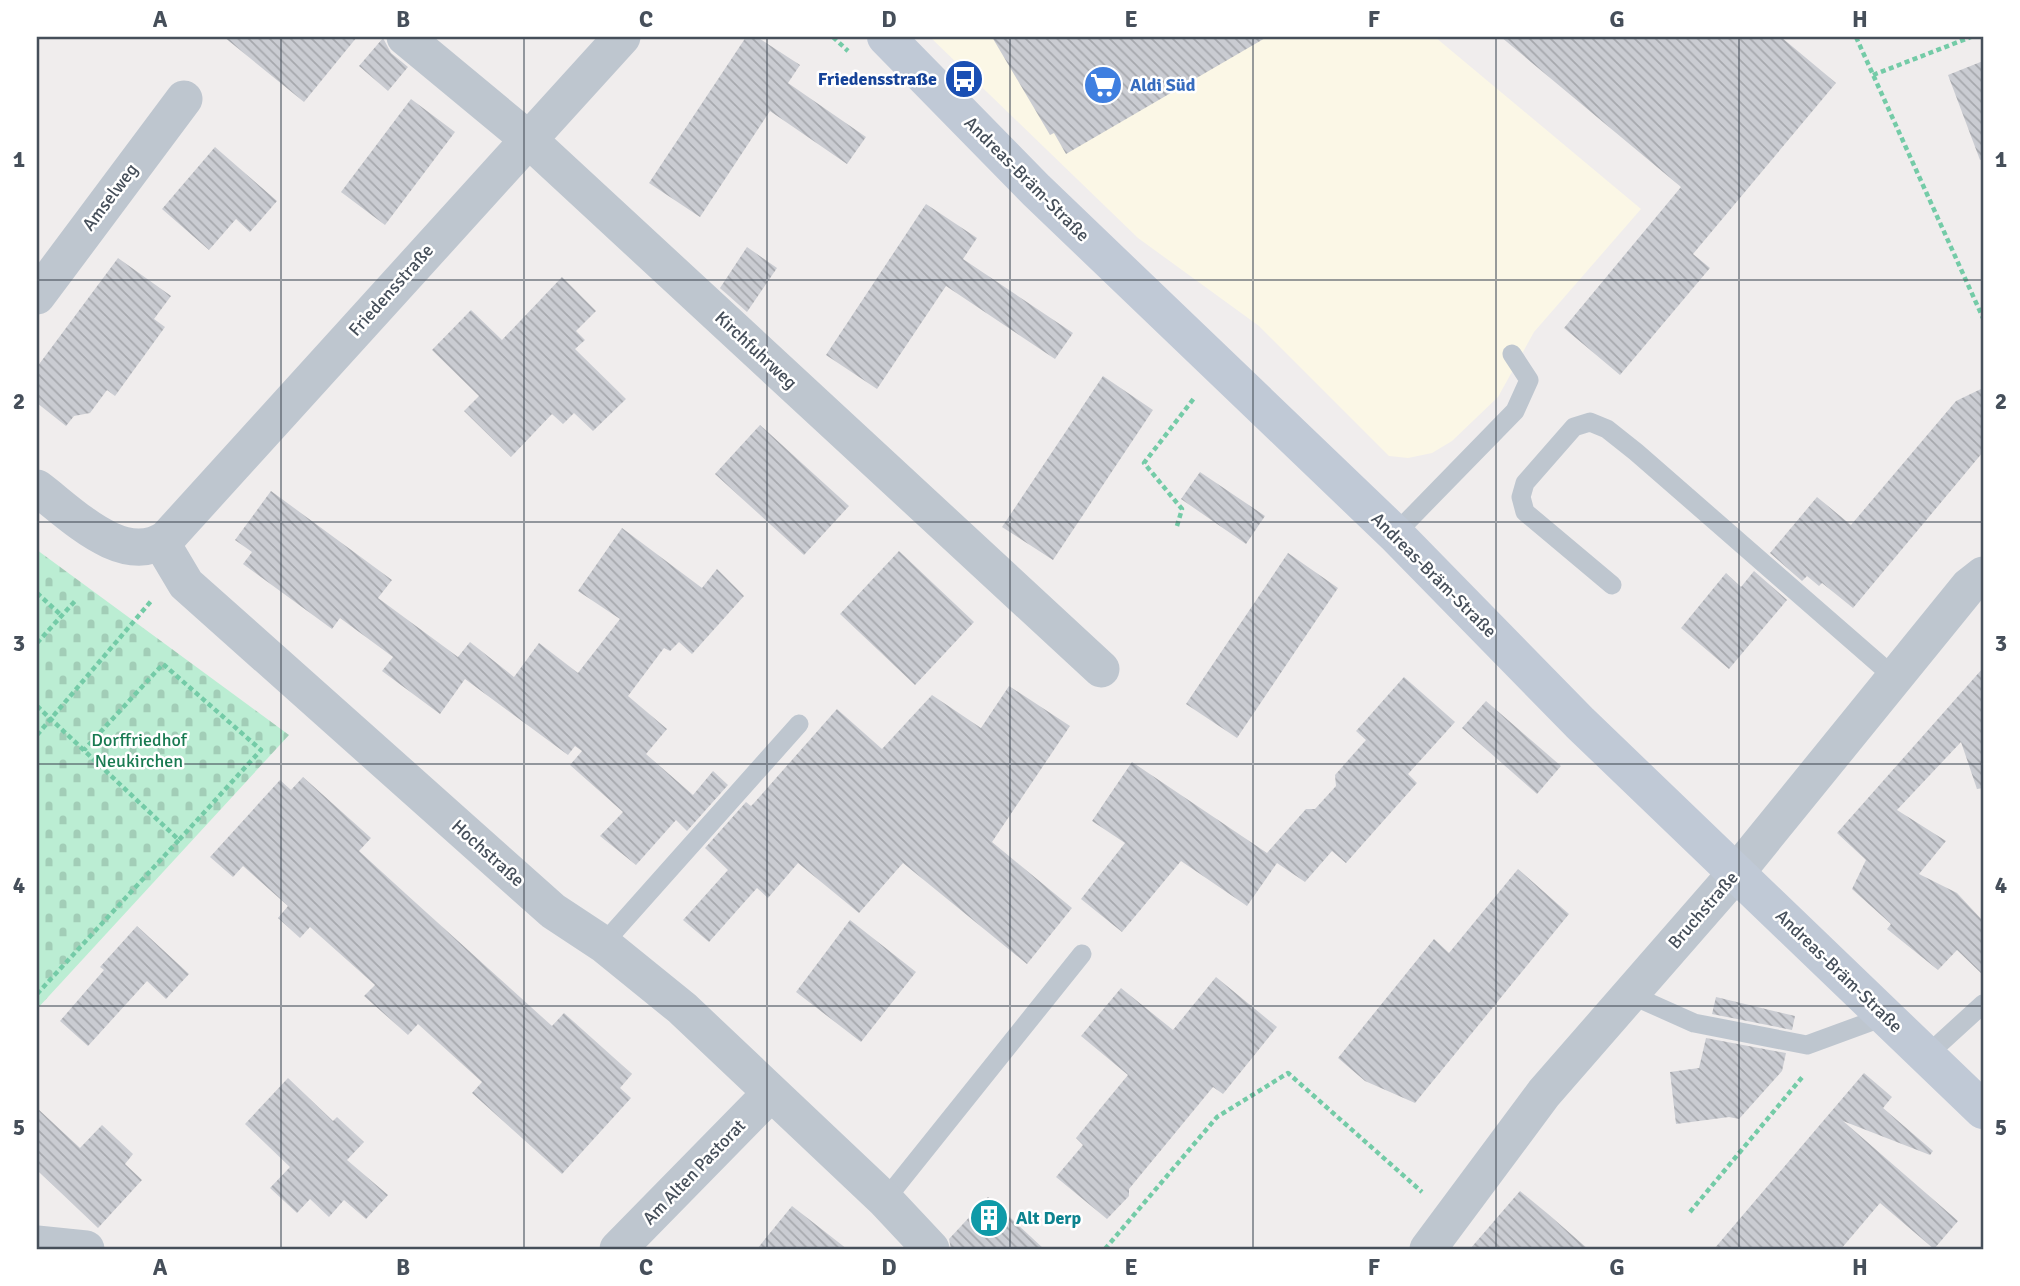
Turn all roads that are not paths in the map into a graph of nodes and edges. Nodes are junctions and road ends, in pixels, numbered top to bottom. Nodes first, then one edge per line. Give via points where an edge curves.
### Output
1 (405, 37) edge
2 (622, 37) edge
3 (886, 37) edge
4 (184, 99) dead end
5 (528, 139) junction
6 (37, 296) edge
7 (1512, 354) dead end
8 (37, 488) edge
9 (1395, 534) junction
10 (169, 556) junction
11 (1983, 575) edge
12 (1612, 584) dead end
13 (1101, 669) dead end
14 (1894, 677) junction
15 (799, 724) dead end
16 (1736, 873) junction
17 (603, 944) junction
18 (1082, 954) dead end
19 (1629, 994) junction
20 (1983, 1004) edge
21 (1886, 1016) junction
22 (1926, 1056) junction
23 (770, 1094) junction
24 (1983, 1110) edge
25 (885, 1200) junction
26 (37, 1244) edge
27 (86, 1249) edge
28 (618, 1249) edge
29 (931, 1249) edge
30 (1428, 1249) edge

1 - 5 street, Kirchfuhrweg
2 - 5 street, Friedensstraße
3 - 9 main road, Andreas-Bräm-Straße via 1036,190
4 - 6 street, Amselweg
5 - 10 street, Friedensstraße via 181,524
5 - 13 street, Kirchfuhrweg
7 - 9 lane via 1529,380 1515,411
8 - 10 street via 119,544
9 - 16 main road, Andreas-Bräm-Straße via 1580,723
10 - 17 street, Hochstraße via 186,584 553,911
11 - 14 street, Bruchstraße
12 - 14 lane via 1525,512 1521,497 1525,483 1574,427 1590,422 1636,452
14 - 16 street, Bruchstraße
15 - 17 lane
16 - 19 street, Bruchstraße
16 - 21 main road, Andreas-Bräm-Straße
17 - 23 street, Hochstraße via 682,1008
18 - 25 lane
19 - 21 lane via 1694,1024 1807,1045
19 - 30 street, Bruchstraße via 1544,1093
20 - 22 lane
21 - 22 main road, Andreas-Bräm-Straße
22 - 24 main road, Andreas-Bräm-Straße
23 - 25 street, Hochstraße
23 - 28 street, Am Alten Pastorat
25 - 29 street, Hochstraße
26 - 27 street

